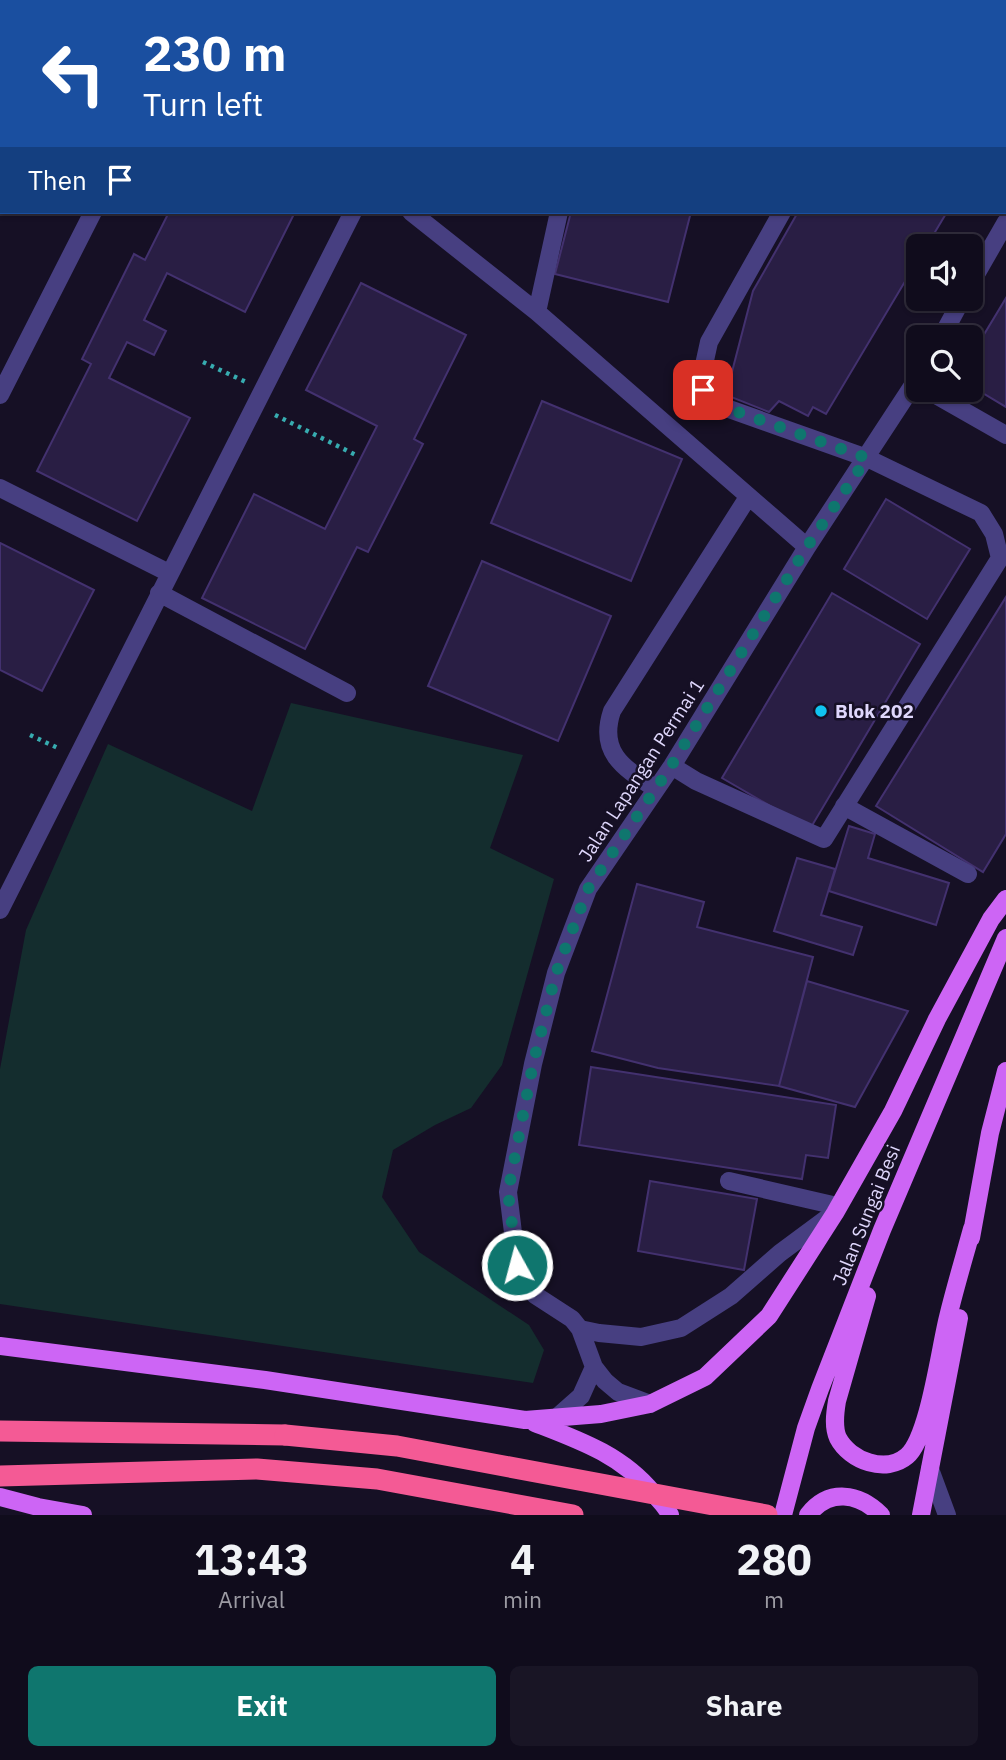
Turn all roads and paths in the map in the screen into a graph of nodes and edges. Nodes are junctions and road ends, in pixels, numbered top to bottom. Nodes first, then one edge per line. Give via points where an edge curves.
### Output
1 (92, 214) edge
2 (352, 214) edge
3 (414, 214) edge
4 (559, 214) edge
5 (781, 214) edge
6 (1006, 222) edge
7 (983, 263) edge
8 (537, 312) junction
9 (203, 362) dead end
10 (0, 395) edge
11 (259, 398) junction
12 (907, 402) edge
13 (950, 402) edge
14 (1006, 435) edge
15 (358, 456) dead end
16 (867, 458) junction
17 (0, 488) edge
18 (748, 497) junction
19 (807, 547) junction
20 (1003, 560) edge
21 (169, 573) junction
22 (159, 593) junction
23 (346, 693) dead end
24 (30, 735) dead end
25 (76, 757) junction
26 (671, 766) junction
27 (656, 789) junction
28 (844, 807) junction
29 (968, 874) dead end
30 (1006, 899) edge
31 (0, 910) edge
32 (1006, 938) edge
33 (1006, 1071) edge
34 (729, 1181) dead end
35 (898, 1191) junction
36 (836, 1209) junction
37 (972, 1229) junction
38 (580, 1329) junction
39 (0, 1346) edge
40 (594, 1367) junction
41 (650, 1404) junction
42 (555, 1419) junction
43 (525, 1420) junction
44 (0, 1431) edge
45 (930, 1469) junction
46 (0, 1476) edge
47 (0, 1497) edge
48 (83, 1515) edge
49 (573, 1515) edge
50 (670, 1515) edge
51 (767, 1515) edge
52 (783, 1515) edge
53 (808, 1515) edge
54 (881, 1515) edge
55 (920, 1515) edge
56 (947, 1515) edge

1 - 10 street
2 - 11 street
3 - 8 street
4 - 8 street
5 - 16 street via 709,342 703,390 715,404
6 - 7 street
8 - 18 street
9 - 11 path
11 - 15 path
11 - 21 street
12 - 16 street, Jalan Lapangan Permai 1
13 - 14 street
16 - 19 street, Jalan Lapangan Permai 1
16 - 20 street via 981,513
17 - 21 street
18 - 19 street
18 - 27 street via 612,711 607,727 617,760
19 - 26 street, Jalan Lapangan Permai 1
20 - 28 street
21 - 22 street
22 - 23 street
22 - 25 street
24 - 25 path
25 - 31 street
26 - 27 street, Jalan Lapangan Permai 1
26 - 28 street via 824,839
27 - 38 street, Jalan Lapangan Permai 1 via 588,889 556,973 508,1192 523,1280 535,1295 572,1318
28 - 29 street
30 - 36 main road via 991,919 893,1111
32 - 35 main road, Jalan Sungai Besi
33 - 37 main road
34 - 36 street
35 - 37 main road via 837,1401 837,1436 855,1457 894,1463 906,1457 917,1442
35 - 52 main road, Jalan Sungai Besi via 820,1389
36 - 38 street via 731,1296 681,1328 641,1336
36 - 41 main road via 769,1316 705,1377
37 - 45 main road
38 - 40 street, Jalan Lapangan Permai 1
39 - 43 main road
40 - 41 street via 618,1392
40 - 42 street via 581,1396
41 - 42 main road
42 - 43 main road
43 - 50 main road via 595,1447 625,1465
44 - 51 highway, bridge via 285,1435 397,1446
45 - 55 main road
45 - 56 street
46 - 49 highway via 257,1469 377,1479
47 - 48 main road
53 - 54 main road via 825,1499 839,1496 862,1501

